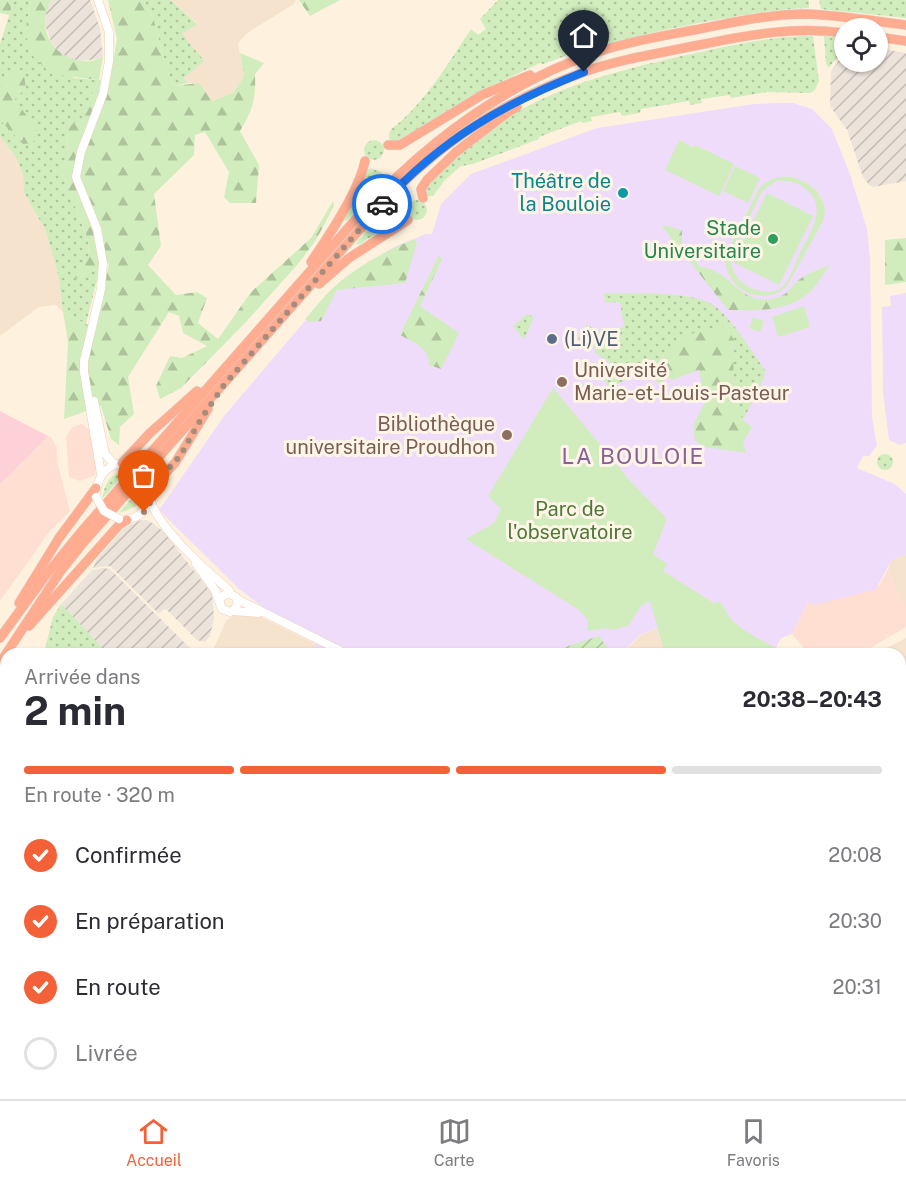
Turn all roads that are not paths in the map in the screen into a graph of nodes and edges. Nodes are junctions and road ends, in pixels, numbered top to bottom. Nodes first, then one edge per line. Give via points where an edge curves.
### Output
1 (98, 0) edge
2 (906, 25) edge
3 (834, 32) edge
4 (888, 38) edge
5 (906, 41) edge
6 (622, 62) junction
7 (566, 63) junction
8 (387, 145) dead end
9 (365, 161) dead end
10 (423, 198) dead end
11 (408, 220) dead end
12 (291, 291) junction
13 (284, 315) junction
14 (87, 343) junction
15 (226, 366) junction
16 (224, 385) junction
17 (122, 464) junction
18 (102, 474) junction
19 (151, 484) junction
20 (96, 492) junction
21 (151, 501) junction
22 (140, 515) junction
23 (123, 519) junction
24 (166, 526) junction
25 (190, 555) junction
26 (230, 594) junction
27 (237, 599) junction
28 (219, 601) junction
29 (233, 611) junction
30 (273, 617) junction
31 (0, 636) edge
32 (10, 648) edge
33 (13, 648) edge
34 (335, 648) edge

1 - 14 main road via 109,32 109,61 103,94 76,169 79,187 97,230 103,262 101,289
2 - 7 highway via 825,15 770,16 623,45
3 - 6 highway via 768,33
4 - 5 highway
6 - 10 highway via 508,112 427,180 421,189
6 - 13 highway via 584,72 519,100 453,139 392,193
7 - 8 highway via 482,94 400,145
7 - 12 highway via 494,100 428,147 387,185
9 - 12 highway via 331,233
11 - 13 highway via 349,258
12 - 15 highway
13 - 16 highway
14 - 17 main road via 89,376 103,447 110,462
14 - 18 main road via 84,372
15 - 17 highway via 150,433
15 - 31 highway via 67,549
16 - 19 highway via 180,456
16 - 32 highway via 60,572
17 - 18 main road
17 - 19 main road, bridge via 140,468
18 - 20 main road
19 - 21 main road
20 - 23 main road, bridge via 104,511
20 - 31 highway via 59,538
21 - 22 main road
21 - 24 main road
22 - 23 main road
22 - 24 main road
23 - 33 highway
24 - 25 main road
25 - 26 main road
25 - 28 main road
26 - 27 main road
26 - 28 main road
27 - 29 main road
27 - 30 main road
28 - 29 main road via 223,610
29 - 30 main road
30 - 34 main road

